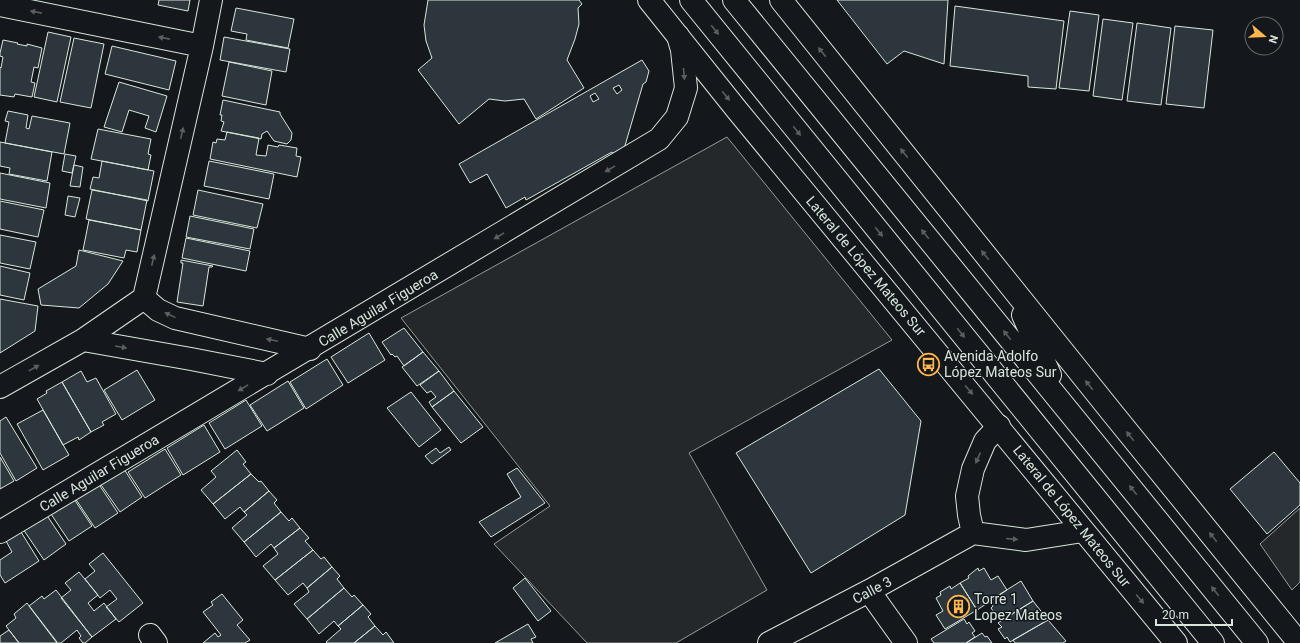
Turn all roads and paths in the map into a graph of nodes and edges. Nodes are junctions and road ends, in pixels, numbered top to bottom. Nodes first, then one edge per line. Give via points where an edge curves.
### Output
1 (211, 0) edge
2 (649, 0) edge
3 (691, 0) edge
4 (734, 0) edge
5 (781, 0) edge
6 (0, 5) edge
7 (678, 36) junction
8 (202, 46) junction
9 (1009, 285) junction
10 (144, 298) junction
11 (83, 340) junction
12 (310, 348) junction
13 (267, 374) junction
14 (0, 387) edge
15 (1063, 403) junction
16 (998, 426) junction
17 (1083, 531) junction
18 (0, 532) edge
19 (973, 533) junction
20 (870, 591) junction
21 (1170, 635) edge
22 (769, 643) edge
23 (906, 643) edge
24 (1183, 643) edge
25 (1213, 643) edge
26 (1257, 643) edge
27 (1299, 643) edge

1 - 8 main road
2 - 7 main road, Lateral de López Mateos Sur
3 -> 25 main road
15 -> 4 main road
9 -> 5 main road
8 -> 6 main road
7 -> 12 main road, Calle Aguilar Figueroa via 686,88 677,117 659,139
7 -> 16 main road, Lateral de López Mateos Sur
10 -> 8 main road
9 - 15 main road
27 -> 9 main road
10 - 11 main road
12 -> 10 main road via 175,318 158,310
11 -> 13 main road
14 -> 11 main road
12 - 13 main road, Calle Aguilar Figueroa
13 -> 18 main road, Calle Aguilar Figueroa
26 -> 15 main road
16 - 17 main road, Lateral de López Mateos Sur
16 -> 19 main road via 985,441 973,470 967,496
19 -> 17 main road via 1026,540
17 -> 21 main road, Lateral de López Mateos Sur
19 - 20 main road, Calle 3
20 - 22 main road, Calle 3
20 - 23 main road
21 - 24 main road, Lateral de López Mateos Sur

